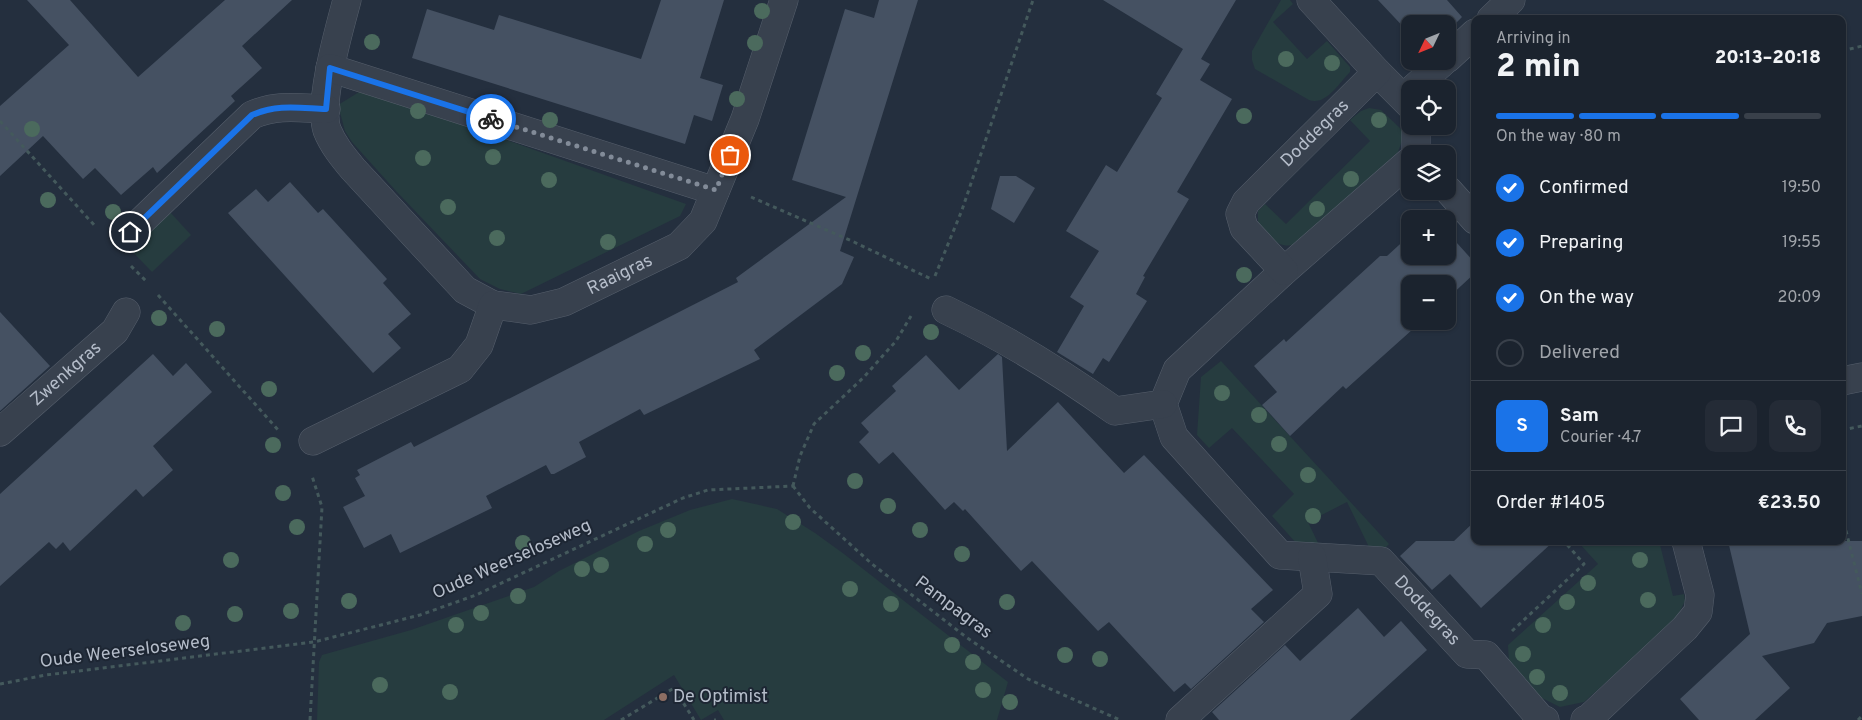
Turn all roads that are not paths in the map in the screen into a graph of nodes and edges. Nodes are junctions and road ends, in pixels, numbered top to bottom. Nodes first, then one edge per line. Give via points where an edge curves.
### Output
1 (346, 0) edge
2 (784, 0) edge
3 (1311, 0) edge
4 (1511, 0) edge
5 (1495, 15) edge
6 (1471, 37) edge
7 (1456, 51) edge
8 (330, 68) junction
9 (1435, 70) edge
10 (1377, 72) junction
11 (1425, 80) edge
12 (1401, 90) edge
13 (326, 109) junction
14 (1401, 169) edge
15 (716, 190) junction
16 (1456, 199) edge
17 (1471, 216) edge
18 (130, 232) dead end
19 (1284, 271) junction
20 (493, 305) junction
21 (946, 310) dead end
22 (126, 312) dead end
23 (1862, 377) edge
24 (1846, 381) edge
25 (1163, 404) junction
26 (0, 432) edge
27 (313, 442) dead end
28 (1687, 545) edge
29 (1312, 557) junction
30 (1180, 720) edge
31 (1545, 720) edge
32 (1585, 720) edge

1 - 8 street, Raaigras
2 - 15 street, Raaigras via 745,119
3 - 10 street
4 - 5 street
6 - 7 street
8 - 13 street, Raaigras
8 - 15 street
9 - 11 street
10 - 12 street
10 - 19 street, Doddegras via 1246,202 1240,214 1244,228
13 - 18 street via 268,108 252,115
13 - 20 street, Raaigras via 327,129 336,149 353,169 464,290
14 - 19 street
15 - 20 street, Raaigras via 703,221 678,246 564,302 531,310
16 - 17 street
19 - 25 street via 1177,370
20 - 27 street via 479,344 460,369
21 - 25 street via 984,328 1086,390 1115,412
22 - 26 street, Zwenkgras via 115,331
23 - 24 street
25 - 29 street, Doddegras via 1174,437 1280,554
28 - 32 street via 1700,595 1698,612 1685,628
29 - 30 street via 1318,594
29 - 31 street, Doddegras via 1380,561 1467,654 1486,655

